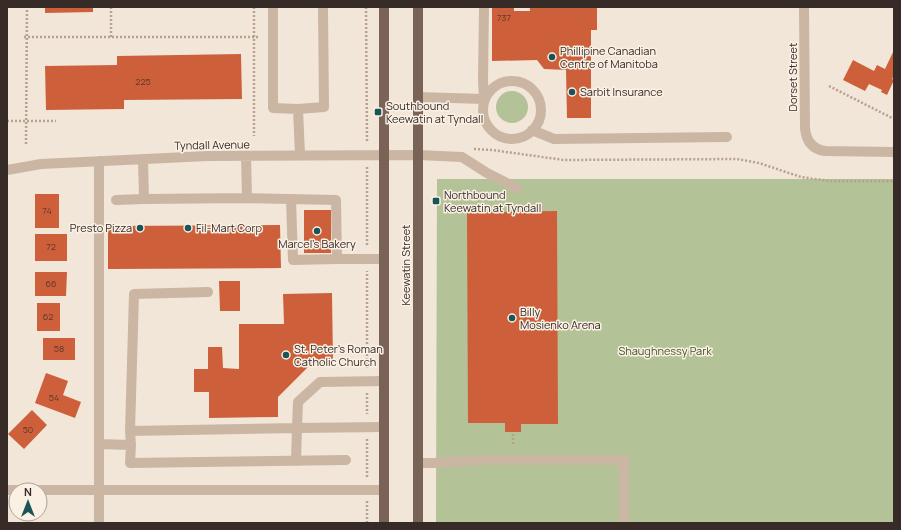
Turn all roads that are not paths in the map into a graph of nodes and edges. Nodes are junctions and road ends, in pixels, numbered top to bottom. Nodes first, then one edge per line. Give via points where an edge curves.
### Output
1 (273, 7) edge
2 (384, 7) edge
3 (418, 7) edge
4 (484, 7) edge
5 (804, 7) edge
6 (323, 8) edge
7 (418, 97) junction
8 (484, 99) junction
9 (298, 108) junction
10 (532, 130) junction
11 (727, 136) dead end
12 (894, 152) edge
13 (300, 155) junction
14 (384, 155) junction
15 (418, 155) junction
16 (246, 156) junction
17 (143, 159) junction
18 (99, 161) junction
19 (7, 170) edge
20 (517, 188) dead end
21 (247, 198) junction
22 (144, 199) junction
23 (291, 199) junction
24 (116, 200) dead end
25 (337, 259) junction
26 (384, 260) junction
27 (208, 292) dead end
28 (384, 381) junction
29 (384, 427) junction
30 (296, 428) junction
31 (130, 431) junction
32 (99, 444) junction
33 (131, 445) junction
34 (346, 460) dead end
35 (296, 461) junction
36 (418, 463) junction
37 (48, 490) edge
38 (99, 490) junction
39 (384, 490) junction
40 (99, 523) edge
41 (384, 523) edge
42 (418, 523) edge
43 (624, 523) edge

1 - 9 street via 273,108
2 - 14 main road, Keewatin Street
3 - 7 main road, Keewatin Street
4 - 8 street
5 - 12 street, Dorset Street via 807,138 812,146 820,150
6 - 9 street via 324,107
7 - 8 street
7 - 15 main road, Keewatin Street
8 - 10 street via 484,118 488,127 496,134 514,139
8 - 10 street via 493,88 505,81 514,80 532,88 541,104 541,114
9 - 13 street
10 - 11 street via 554,139
13 - 14 street, Tyndall Avenue
13 - 16 street, Tyndall Avenue
14 - 15 street, Tyndall Avenue
14 - 26 main road, Keewatin Street
15 - 20 street, Tyndall Avenue via 462,156 487,174
15 - 36 main road, Keewatin Street
16 - 17 street, Tyndall Avenue
16 - 21 street
17 - 18 street, Tyndall Avenue
17 - 22 street
18 - 19 street, Tyndall Avenue via 41,164
18 - 32 street
21 - 22 street
21 - 23 street
22 - 24 street
23 - 25 street via 336,200
23 - 25 street via 293,260
25 - 26 street
26 - 28 main road, Keewatin Street
27 - 31 street via 134,294
28 - 29 main road, Keewatin Street
28 - 30 street via 320,382 298,402
29 - 30 street
29 - 39 main road, Keewatin Street
30 - 31 street
30 - 35 street
31 - 33 street
32 - 33 street
32 - 38 street
33 - 35 street via 130,463
34 - 35 street
36 - 42 main road, Keewatin Street
36 - 43 street via 486,460 624,460
37 - 38 street
38 - 39 street
38 - 40 street
39 - 41 main road, Keewatin Street

